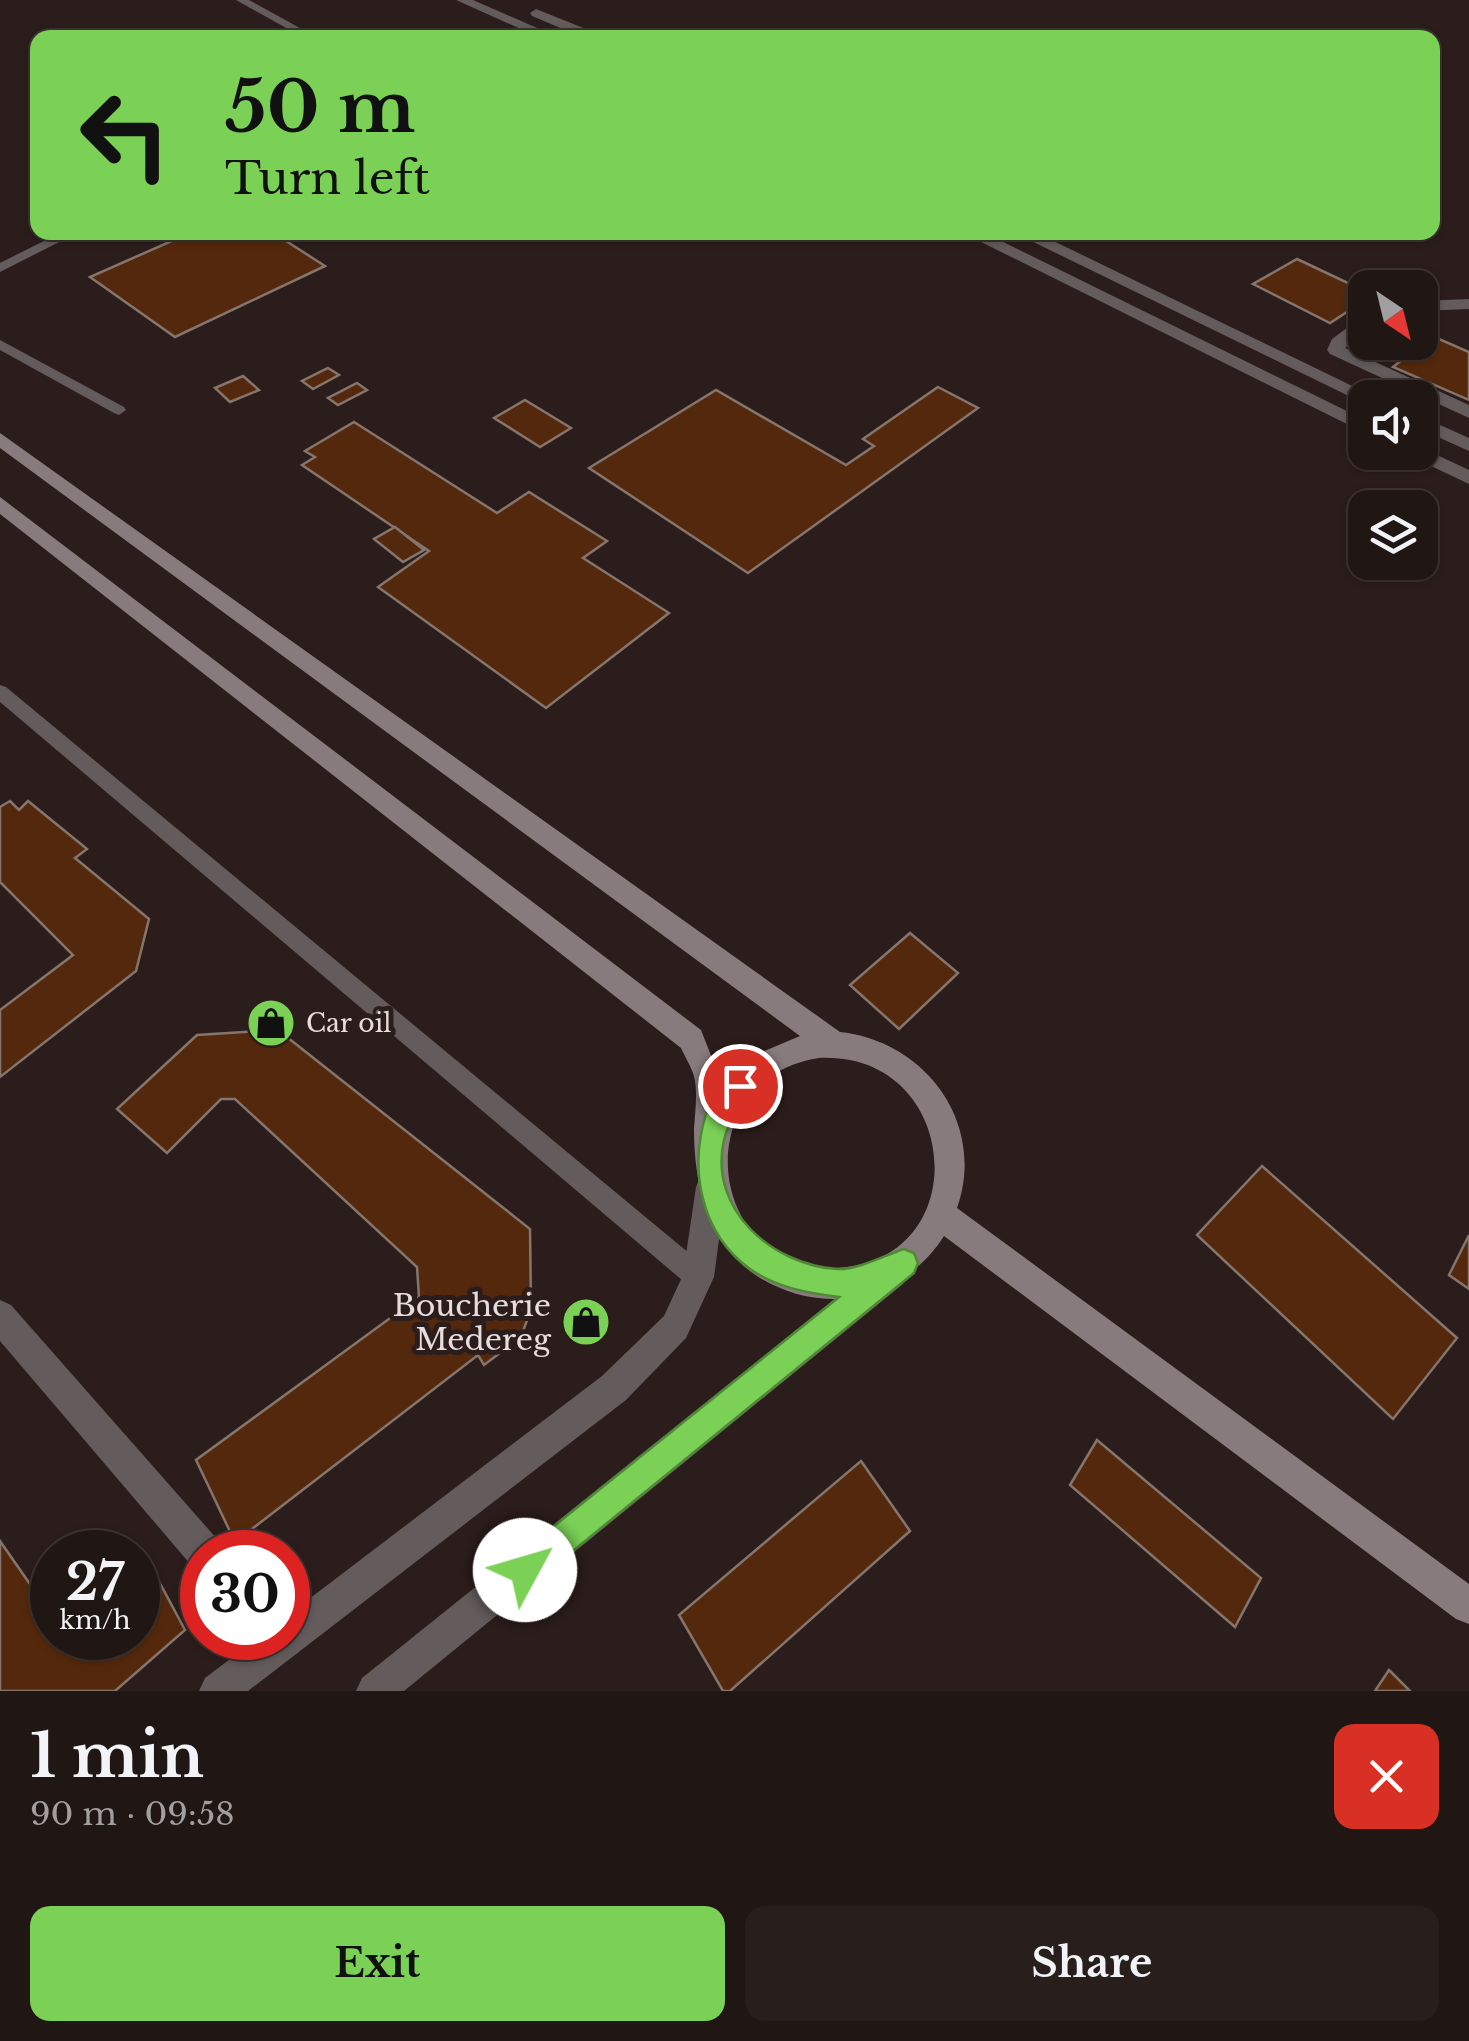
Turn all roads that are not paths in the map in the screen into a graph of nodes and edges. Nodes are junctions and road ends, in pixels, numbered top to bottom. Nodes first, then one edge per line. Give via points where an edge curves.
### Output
1 (241, 0) edge
2 (462, 0) edge
3 (523, 8) dead end
4 (298, 30) edge
5 (535, 30) edge
6 (577, 30) edge
7 (58, 240) edge
8 (985, 240) edge
9 (1039, 240) edge
10 (0, 268) edge
11 (1469, 304) edge
12 (1438, 305) edge
13 (1348, 334) edge
14 (0, 344) edge
15 (1348, 356) edge
16 (1357, 360) edge
17 (1348, 388) edge
18 (118, 410) dead end
19 (1469, 412) edge
20 (1348, 419) edge
21 (1438, 430) edge
22 (0, 439) edge
23 (1469, 445) edge
24 (1438, 462) edge
25 (1469, 478) edge
26 (0, 504) edge
27 (0, 692) edge
28 (834, 1045) junction
29 (710, 1145) junction
30 (711, 1187) junction
31 (942, 1215) junction
32 (904, 1263) junction
33 (698, 1277) junction
34 (0, 1316) edge
35 (185, 1530) edge
36 (1469, 1606) edge
37 (310, 1617) edge
38 (256, 1660) edge
39 (218, 1691) edge
40 (375, 1691) edge

1 - 4 lane
2 - 5 street
3 - 6 street
7 - 10 lane
8 - 20 street
9 - 17 street
11 - 12 street
13 - 15 street via 1336,350
14 - 18 lane
16 - 19 street
21 - 23 street
22 - 28 main road
24 - 25 street
26 - 29 main road via 691,1039 709,1078
27 - 33 lane
28 - 29 main road via 795,1050 758,1065 721,1106
28 - 31 main road via 890,1064 935,1104 951,1142 951,1194
29 - 30 main road
30 - 32 main road via 729,1226 749,1248 797,1277 842,1284
30 - 33 street
31 - 32 main road
31 - 36 main road
32 - 40 street
33 - 37 street via 675,1327 614,1388
34 - 35 street
38 - 39 street

